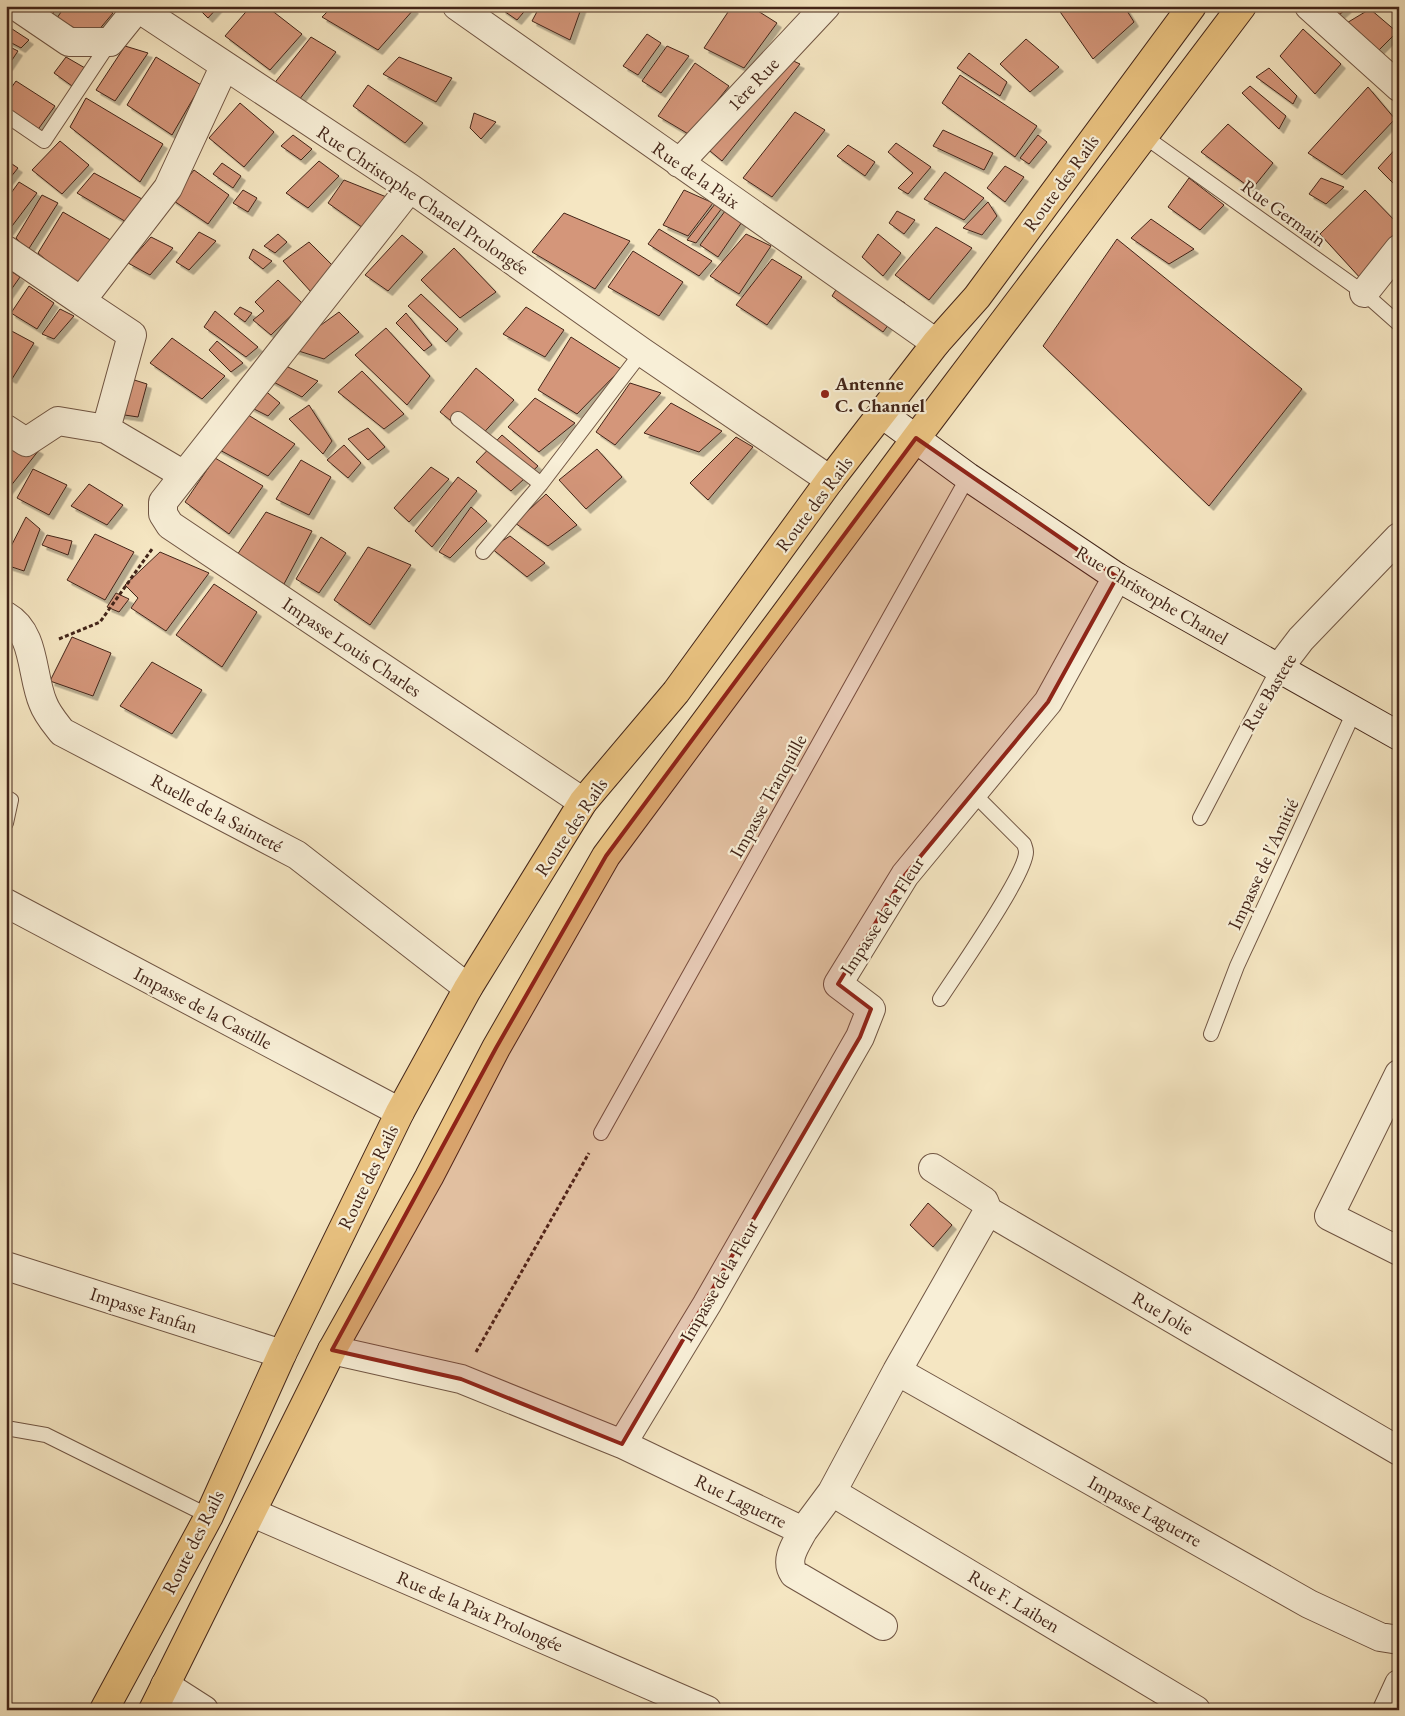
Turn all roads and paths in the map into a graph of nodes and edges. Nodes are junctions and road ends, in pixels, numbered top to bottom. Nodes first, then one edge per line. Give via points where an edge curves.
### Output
1 (16, 6) edge
2 (457, 6) edge
3 (1192, 6) edge
4 (1242, 6) edge
5 (1309, 6) edge
6 (139, 7) edge
7 (823, 7) edge
8 (110, 42) junction
9 (224, 67) junction
10 (1399, 87) edge
11 (6, 115) edge
12 (1144, 136) junction
13 (679, 163) junction
14 (410, 188) junction
15 (1399, 249) edge
16 (6, 250) edge
17 (1364, 293) junction
18 (81, 301) junction
19 (1399, 324) edge
20 (936, 343) junction
21 (642, 352) junction
22 (882, 414) junction
23 (458, 418) dead end
24 (106, 429) junction
25 (16, 436) edge
26 (916, 438) junction
27 (184, 475) junction
28 (968, 477) junction
29 (830, 480) junction
30 (541, 484) junction
31 (170, 525) junction
32 (1397, 542) edge
33 (483, 552) dead end
34 (1117, 576) junction
35 (6, 616) edge
36 (25, 638) junction
37 (1278, 669) junction
38 (1354, 712) junction
39 (1399, 736) edge
40 (972, 792) junction
41 (6, 797) edge
42 (583, 802) junction
43 (1200, 818) dead end
44 (6, 823) edge
45 (6, 903) edge
46 (468, 988) junction
47 (940, 999) dead end
48 (1210, 1034) dead end
49 (1399, 1074) edge
50 (400, 1112) junction
51 (601, 1133) joint
52 (933, 1168) dead end
53 (988, 1211) junction
54 (1399, 1251) edge
55 (6, 1266) edge
56 (332, 1350) junction
57 (282, 1354) junction
58 (897, 1371) junction
59 (460, 1379) junction
60 (6, 1428) edge
61 (622, 1444) junction
62 (1399, 1451) edge
63 (832, 1492) junction
64 (253, 1513) junction
65 (209, 1516) junction
66 (803, 1530) junction
67 (883, 1626) dead end
68 (1399, 1640) edge
69 (1399, 1684) edge
70 (165, 1685) junction
71 (104, 1710) edge
72 (153, 1710) edge
73 (204, 1710) edge
74 (707, 1710) edge
75 (1196, 1710) edge
76 (1387, 1710) edge

1 - 8 street via 69,42
2 - 13 street, Rue de la Paix
3 - 20 main road, Route des Rails via 977,297
4 - 12 main road, Route des Rails
5 - 10 street
6 - 8 street, Rue Christophe Chanel Prolongée
6 - 9 street, Rue Christophe Chanel Prolongée
7 - 13 street, 1ère Rue
8 - 11 lane via 44,141
9 - 14 street, Rue Christophe Chanel Prolongée
9 - 18 street via 168,188
12 - 17 lane, Rue Germain
12 - 26 main road, Route des Rails
13 - 20 street, Rue de la Paix
14 - 21 street, Rue Christophe Chanel Prolongée
14 - 27 street
15 - 17 street
16 - 18 street
17 - 19 lane, Rue Germain
18 - 24 street via 132,335
20 - 22 main road, Route des Rails
21 - 29 street, Rue Christophe Chanel Prolongée
21 - 30 lane
22 - 26 street, Rue Christophe Chanel
22 - 29 main road, Route des Rails
23 - 30 lane
24 - 25 street via 58,420
24 - 27 street
26 - 28 street, Rue Christophe Chanel
26 - 56 main road, Route des Rails via 606,856 496,1048 429,1177
27 - 31 street via 163,502 163,514
28 - 34 street, Rue Christophe Chanel
28 - 51 lane, Impasse Tranquille
29 - 42 main road, Route des Rails via 676,692
30 - 33 lane
31 - 36 path via 100,622 63,639
31 - 42 street, Impasse Louis Charles
32 - 37 street, Rue Bastete via 1301,639
34 - 37 street, Rue Christophe Chanel
34 - 40 street, Impasse de la Fleur via 1048,702
35 - 36 street, Ruelle de la Sainteté
36 - 46 street, Ruelle de la Sainteté via 43,704 62,732 297,855
37 - 38 street, Rue Christophe Chanel
37 - 43 lane, Rue Bastete
38 - 39 street, Rue Christophe Chanel
38 - 48 lane, Impasse de l'Amitié via 1237,966
40 - 47 lane via 1024,844 1026,852 992,920
40 - 61 street, Impasse de la Fleur via 905,875 838,984 871,1009 860,1036 708,1304
41 - 44 lane via 11,800
42 - 46 main road, Route des Rails
45 - 50 street, Impasse de la Castille
46 - 50 main road, Route des Rails
49 - 54 street via 1329,1216
50 - 57 main road, Route des Rails
51 - 59 path
52 - 53 street, Rue Jolie via 984,1201
53 - 58 street, Rue Laguerre
53 - 62 street, Rue Jolie
55 - 57 street, Impasse Fanfan
56 - 59 street, Rue Laguerre
56 - 64 main road, Route des Rails
57 - 65 main road, Route des Rails
58 - 63 street, Rue Laguerre
58 - 68 street, Impasse Laguerre via 1309,1604 1380,1636
59 - 61 street, Rue Laguerre
60 - 65 lane via 46,1435
61 - 66 street, Rue Laguerre
63 - 66 street, Rue Laguerre
63 - 75 street, Rue F. Laiben
64 - 70 main road, Route des Rails
64 - 74 street, Rue de la Paix Prolongée
65 - 71 main road, Route des Rails
66 - 67 street via 789,1561 794,1574
69 - 76 street
70 - 72 main road, Route des Rails
70 - 73 street

